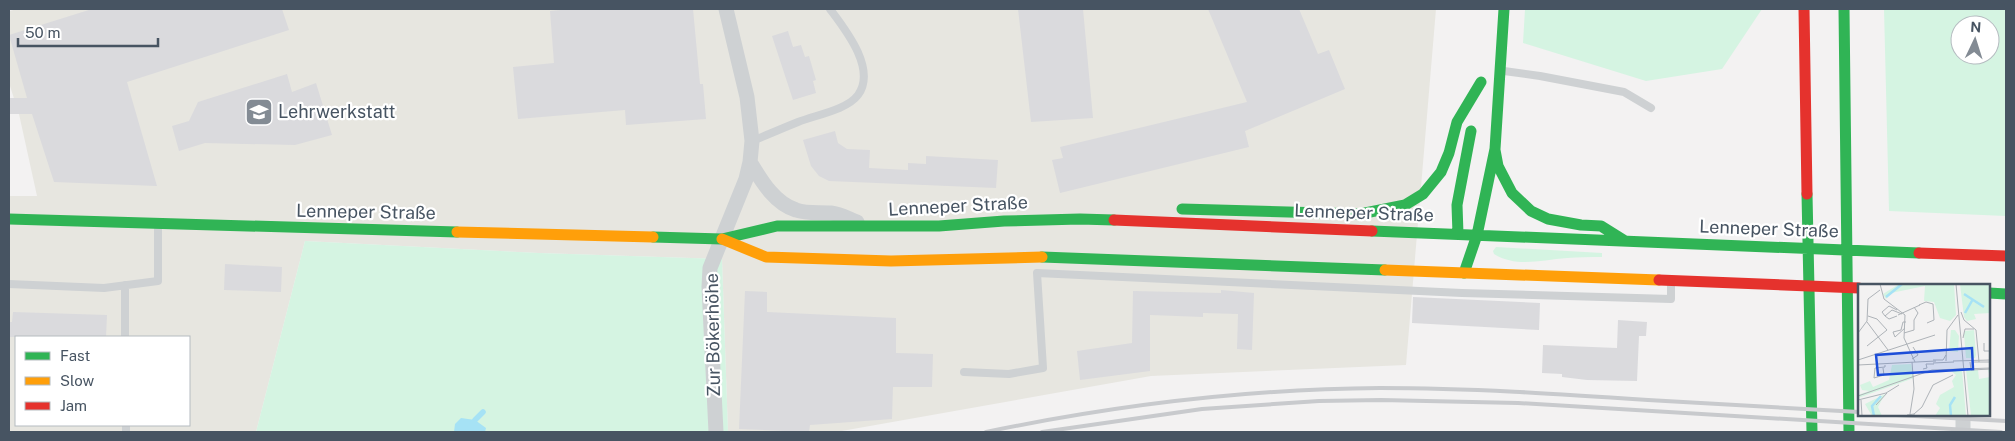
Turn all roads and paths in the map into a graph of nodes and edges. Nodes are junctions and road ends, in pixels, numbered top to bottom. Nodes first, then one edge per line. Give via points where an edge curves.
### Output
1 (726, 9) edge
2 (830, 9) edge
3 (1504, 9) edge
4 (1804, 9) edge
5 (1844, 9) edge
6 (1500, 70) junction
7 (1651, 108) dead end
8 (752, 141) junction
9 (1495, 149) junction
10 (750, 162) junction
11 (9, 219) edge
12 (1155, 222) junction
13 (158, 223) junction
14 (873, 227) junction
15 (1477, 235) junction
16 (722, 239) junction
17 (1625, 241) junction
18 (1459, 244) junction
19 (2006, 256) edge
20 (1464, 273) junction
21 (1670, 281) junction
22 (9, 284) edge
23 (125, 285) junction
24 (1858, 288) edge
25 (1990, 293) edge
26 (2006, 294) edge
27 (126, 336) edge
28 (964, 372) dead end
29 (1963, 416) edge
30 (716, 432) edge
31 (1812, 432) edge
32 (1849, 432) edge
33 (1963, 432) edge

1 - 8 street, Zur Bökerhöhe via 748,97
2 - 8 lane via 852,38 865,76 858,95 842,107
3 - 6 main road
4 - 31 main road
5 - 32 main road
6 - 7 lane via 1624,92
6 - 9 main road
8 - 10 street, Zur Bökerhöhe
9 - 15 main road
9 - 17 main road via 1498,166 1512,193 1531,211 1548,219 1601,226
10 - 14 street via 776,198 787,206 807,212 834,213
10 - 16 street, Zur Bökerhöhe
11 - 13 main road, Lenneper Straße
12 - 14 main road, Lenneper Straße via 1080,219
12 - 18 main road, Lenneper Straße
12 - 18 main road via 1182,209 1360,214 1405,204 1422,194 1441,172 1457,122 1481,78 1457,205
13 - 16 main road, Lenneper Straße
13 - 23 lane via 158,281
14 - 16 main road, Lenneper Straße via 777,226
15 - 17 main road, Lenneper Straße
15 - 18 main road, Lenneper Straße
15 - 20 main road
16 - 20 main road, Lenneper Straße via 766,257 802,259 1056,257
16 - 30 street, Zur Bökerhöhe via 710,268 709,287
17 - 19 main road, Lenneper Straße
18 - 20 main road
20 - 21 main road, Lenneper Straße
21 - 24 main road, Lenneper Straße
21 - 28 lane via 1671,299 1452,293 1037,273 1043,368 1009,374
22 - 23 lane via 104,288
23 - 27 lane
25 - 26 main road
29 - 33 street

